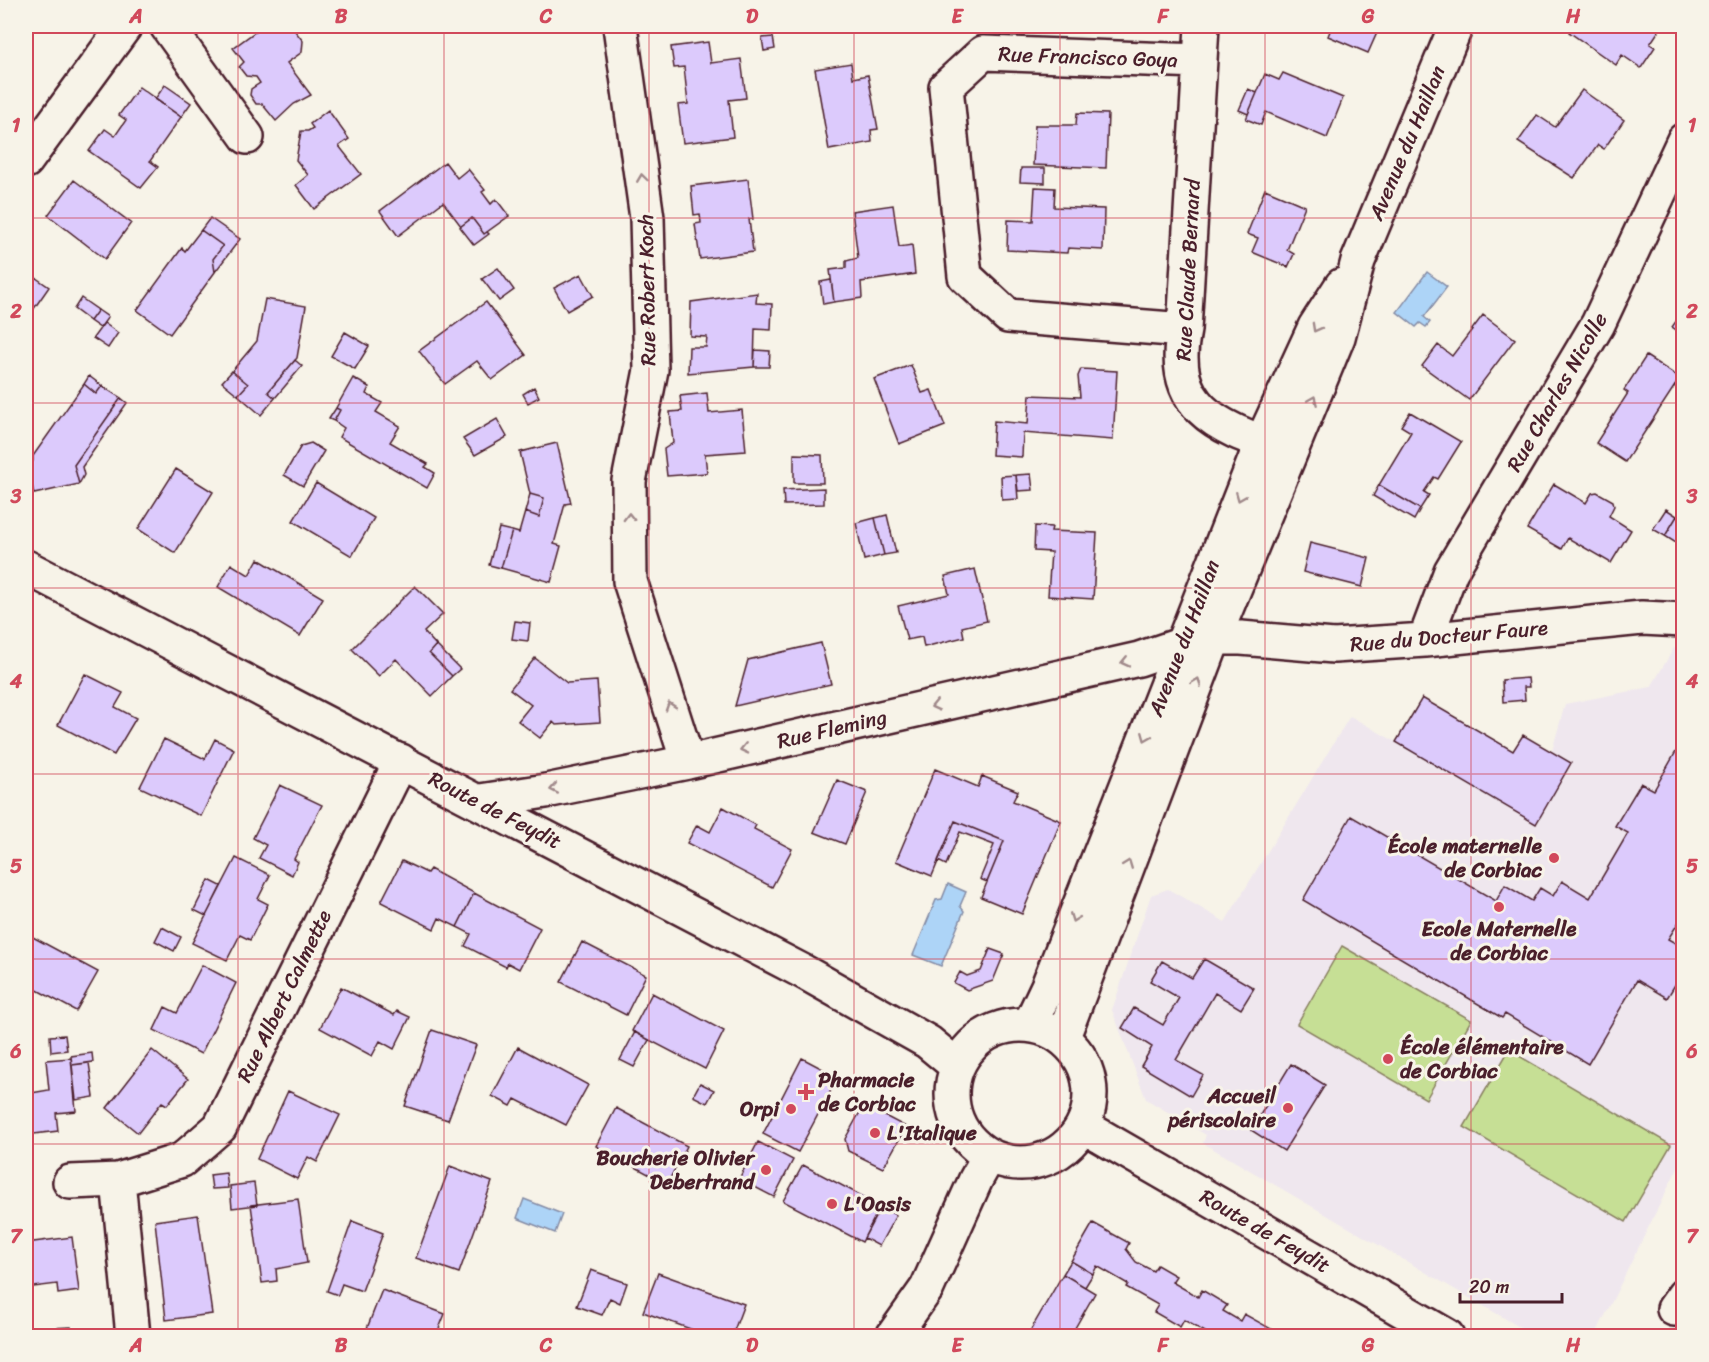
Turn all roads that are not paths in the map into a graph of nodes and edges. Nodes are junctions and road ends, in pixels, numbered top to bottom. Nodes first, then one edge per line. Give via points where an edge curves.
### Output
1 (125, 26) edge
2 (167, 26) edge
3 (620, 26) edge
4 (1202, 26) edge
5 (1456, 26) edge
6 (1200, 61) junction
7 (247, 137) dead end
8 (1683, 140) edge
9 (26, 161) edge
10 (1184, 330) junction
11 (1276, 448) junction
12 (26, 567) edge
13 (1683, 620) edge
14 (1214, 638) junction
15 (1425, 640) junction
16 (1180, 645) junction
17 (401, 761) junction
18 (688, 762) junction
19 (480, 801) junction
20 (1030, 1024) junction
21 (1063, 1037) junction
22 (957, 1066) junction
23 (1083, 1126) junction
24 (990, 1156) junction
25 (118, 1180) junction
26 (70, 1182) dead end
27 (133, 1336) edge
28 (892, 1336) edge
29 (1447, 1336) edge

1 - 9 street
2 - 7 street
18 -> 3 street, Rue Robert Koch via 630,580 629,481 651,370 647,219
4 - 6 street, Rue Claude Bernard
5 - 11 street, Avenue du Haillan via 1358,261 1338,338
6 - 10 street, Rue Claude Bernard
6 - 10 street, Rue Francisco Goya via 983,53 946,87 965,276 1008,316
8 - 15 street, Rue Charles Nicolle via 1598,324 1451,571
10 - 11 street, Rue Claude Bernard via 1181,367 1195,402 1219,425
11 - 14 street, Avenue du Haillan
11 -> 16 street, Avenue du Haillan
12 - 17 street, Route de Feydit
13 - 15 street, Rue du Docteur Faure via 1642,618
14 - 15 street, Rue du Docteur Faure via 1334,646
14 - 16 street, Rue du Docteur Faure
21 -> 14 street, Avenue du Haillan
16 -> 18 street, Rue Fleming via 1139,659
16 -> 20 street, Avenue du Haillan via 1048,987
17 - 19 street, Route de Feydit
17 - 25 street, Rue Albert Calmette via 220,1127 182,1160
18 -> 19 street, Rue Fleming
19 - 22 street, Route de Feydit via 804,972 928,1042
20 - 21 street
20 - 22 street via 1000,1027 974,1042
21 - 23 street via 1080,1055 1089,1077 1090,1102
22 - 24 street via 951,1092 956,1117 975,1146
23 - 24 street via 1066,1147 1042,1160 1016,1163
23 - 29 street, Route de Feydit
24 - 28 street via 927,1288
25 - 26 street, Rue Albert Calmette
25 - 27 street

